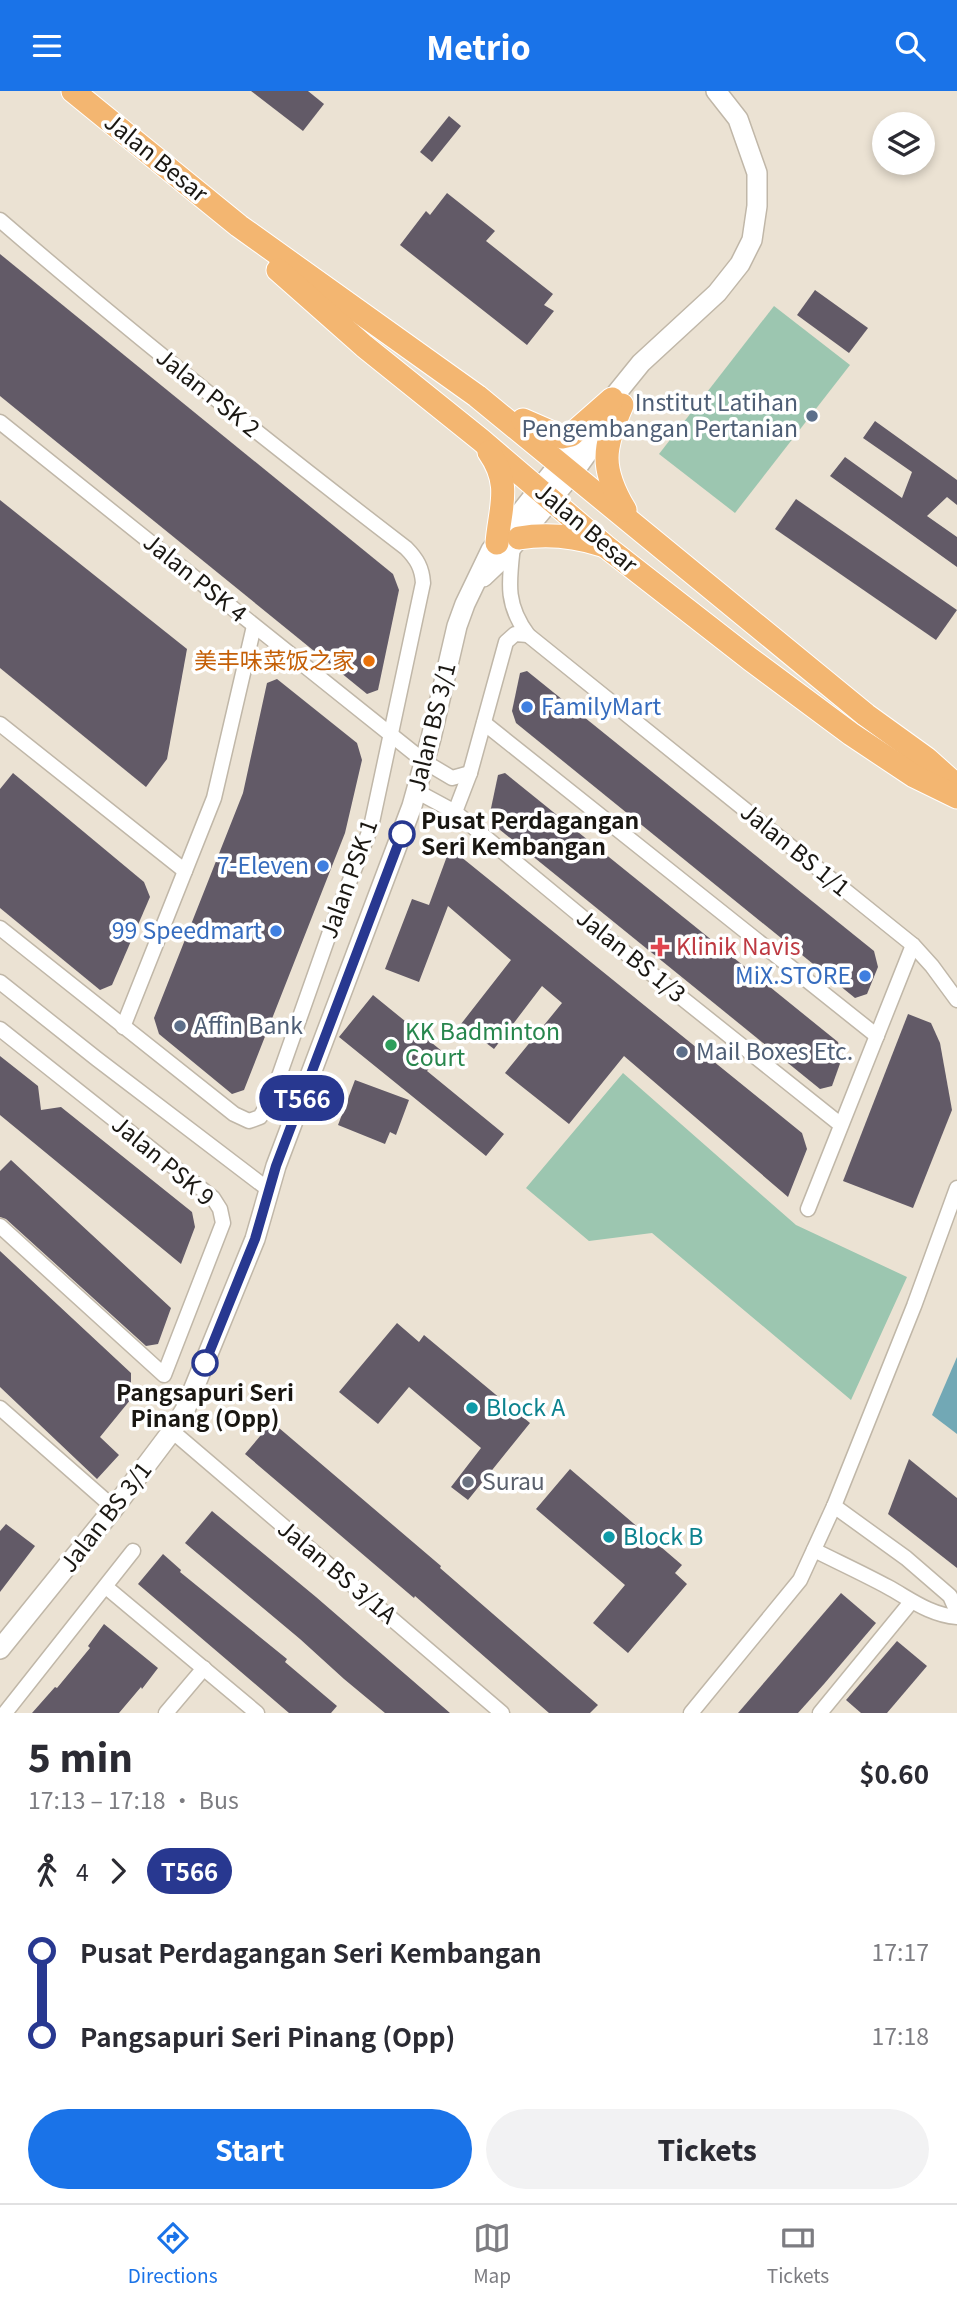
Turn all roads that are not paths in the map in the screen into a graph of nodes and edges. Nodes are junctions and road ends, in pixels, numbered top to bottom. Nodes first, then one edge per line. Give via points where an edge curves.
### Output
1 (74, 91) edge
2 (716, 91) edge
3 (0, 220) edge
4 (239, 226) junction
5 (477, 396) junction
6 (617, 402) junction
7 (0, 422) edge
8 (481, 440) junction
9 (567, 467) junction
10 (545, 494) junction
11 (635, 526) junction
12 (510, 542) junction
13 (605, 546) junction
14 (419, 563) joint
15 (254, 627) junction
16 (528, 635) junction
17 (484, 723) junction
18 (0, 724) edge
19 (389, 735) junction
20 (425, 762) junction
21 (470, 773) junction
22 (957, 786) edge
23 (416, 791) junction
24 (957, 797) edge
25 (455, 812) junction
26 (185, 871) junction
27 (0, 928) edge
28 (914, 945) junction
29 (0, 982) edge
30 (957, 1000) edge
31 (122, 1027) junction
32 (0, 1029) edge
33 (877, 1036) junction
34 (841, 1125) junction
35 (957, 1188) edge
36 (270, 1190) junction
37 (808, 1209) dead end
38 (0, 1226) edge
39 (1, 1411) edge
40 (172, 1431) junction
41 (834, 1506) junction
42 (114, 1508) junction
43 (814, 1550) junction
44 (133, 1551) dead end
45 (106, 1587) junction
46 (911, 1602) junction
47 (957, 1614) edge
48 (0, 1649) edge
49 (204, 1668) junction
50 (5, 1713) edge
51 (166, 1713) edge
52 (257, 1713) edge
53 (502, 1713) edge
54 (691, 1713) edge
55 (820, 1713) edge

1 - 4 main road, Jalan Besar
2 - 6 street, Jalan BS 3/1 via 738,119 757,173 752,240 718,293 641,363
3 - 14 street, Jalan PSK 2 via 119,321 407,548
4 - 5 main road, Jalan Besar
4 - 8 main road, Jalan Besar via 281,273
5 - 6 main road via 562,437
5 - 9 main road, Jalan Besar
6 - 9 street, Jalan BS 3/1
6 - 11 main road via 605,461 613,490
7 - 15 street, Jalan PSK 4
8 - 10 main road, Jalan Besar
8 - 12 main road via 502,474
9 - 10 street, Jalan BS 3/1
9 - 11 main road, Jalan Besar
10 - 12 street, Jalan BS 3/1
10 - 13 main road, Jalan Besar
11 - 22 main road, Jalan Besar
12 - 13 main road via 550,534
12 - 16 street, Jalan BS 1/1 via 509,598
12 - 20 street, Jalan BS 3/1 via 474,585 457,626
13 - 24 main road, Jalan Besar via 850,734 914,776
14 - 19 street, Jalan PSK 1 via 423,583
15 - 19 street, Jalan PSK 4
15 - 26 street via 214,798
16 - 17 street via 515,634 506,642
16 - 28 street, Jalan BS 1/1
17 - 21 street
17 - 33 street
18 - 26 street
19 - 20 street, Jalan PSK 4
19 - 31 street, Jalan PSK 1 via 371,827 265,1111 249,1121 234,1114
20 - 21 street, Jalan PSK 4 via 452,778
20 - 23 street, Jalan BS 3/1
21 - 25 street
23 - 25 street, Jalan BS 1/3
23 - 36 street, Jalan BS 3/1
25 - 34 street, Jalan BS 1/3
26 - 31 street
27 - 31 street
28 - 30 street, Jalan BS 1/1
28 - 33 street
29 - 36 street
32 - 38 street, Jalan PSK 9 via 213,1198 223,1223 164,1375
33 - 34 street
34 - 37 street
35 - 41 street
36 - 40 street, Jalan BS 3/1 via 217,1335
39 - 42 street
40 - 42 street, Jalan BS 3/1
40 - 53 street, Jalan BS 3/1A
41 - 43 street
41 - 47 street via 906,1557 950,1596
42 - 48 street, Jalan BS 3/1
43 - 46 street
43 - 54 street via 795,1589
44 - 45 street
45 - 49 street
45 - 50 street
46 - 47 street via 942,1616
46 - 55 street
49 - 51 street
49 - 52 street

